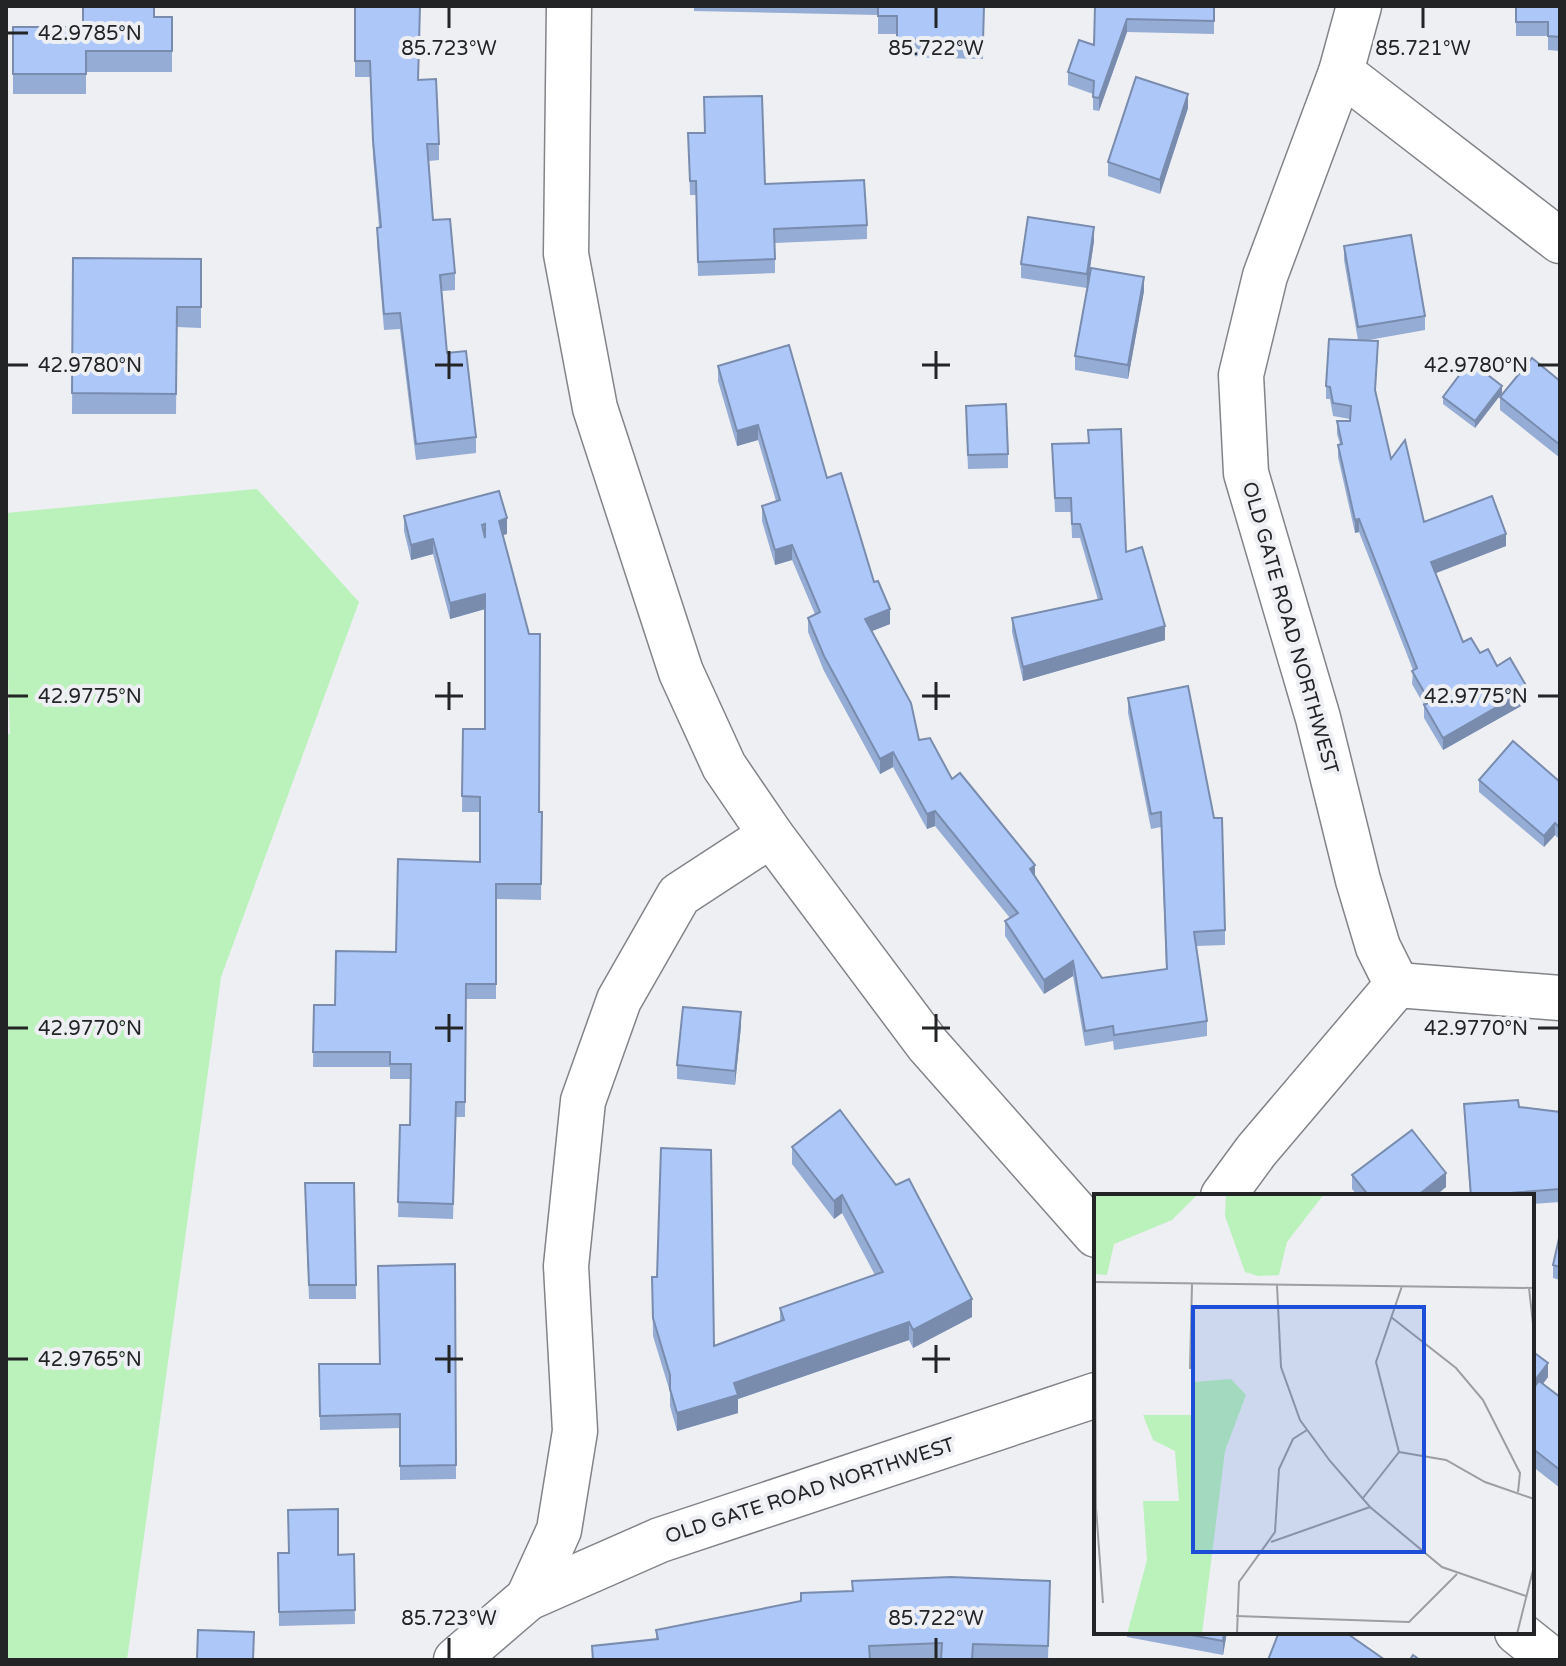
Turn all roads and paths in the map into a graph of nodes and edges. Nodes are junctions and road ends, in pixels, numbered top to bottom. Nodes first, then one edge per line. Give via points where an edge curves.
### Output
1 (569, 6) edge
2 (1359, 6) edge
3 (1341, 72) junction
4 (1560, 241) edge
5 (771, 835) junction
6 (1397, 985) junction
7 (1560, 998) edge
8 (1224, 1194) edge
9 (1094, 1233) edge
10 (1094, 1396) edge
11 (528, 1598) junction
12 (1520, 1634) edge
13 (456, 1660) edge
14 (1552, 1660) edge

1 - 5 street via 566,254 595,408 681,672 724,766
2 - 3 street, OLD GATE ROAD NORTHWEST
3 - 4 street
3 - 6 street, OLD GATE ROAD NORTHWEST via 1265,276 1241,375 1246,473 1378,947
5 - 9 street via 928,1045
5 - 11 street via 679,895 619,1000 583,1101 566,1266 575,1431 559,1530
6 - 7 street
6 - 8 street
10 - 11 street, OLD GATE ROAD NORTHWEST via 660,1540
11 - 13 street
12 - 14 street

